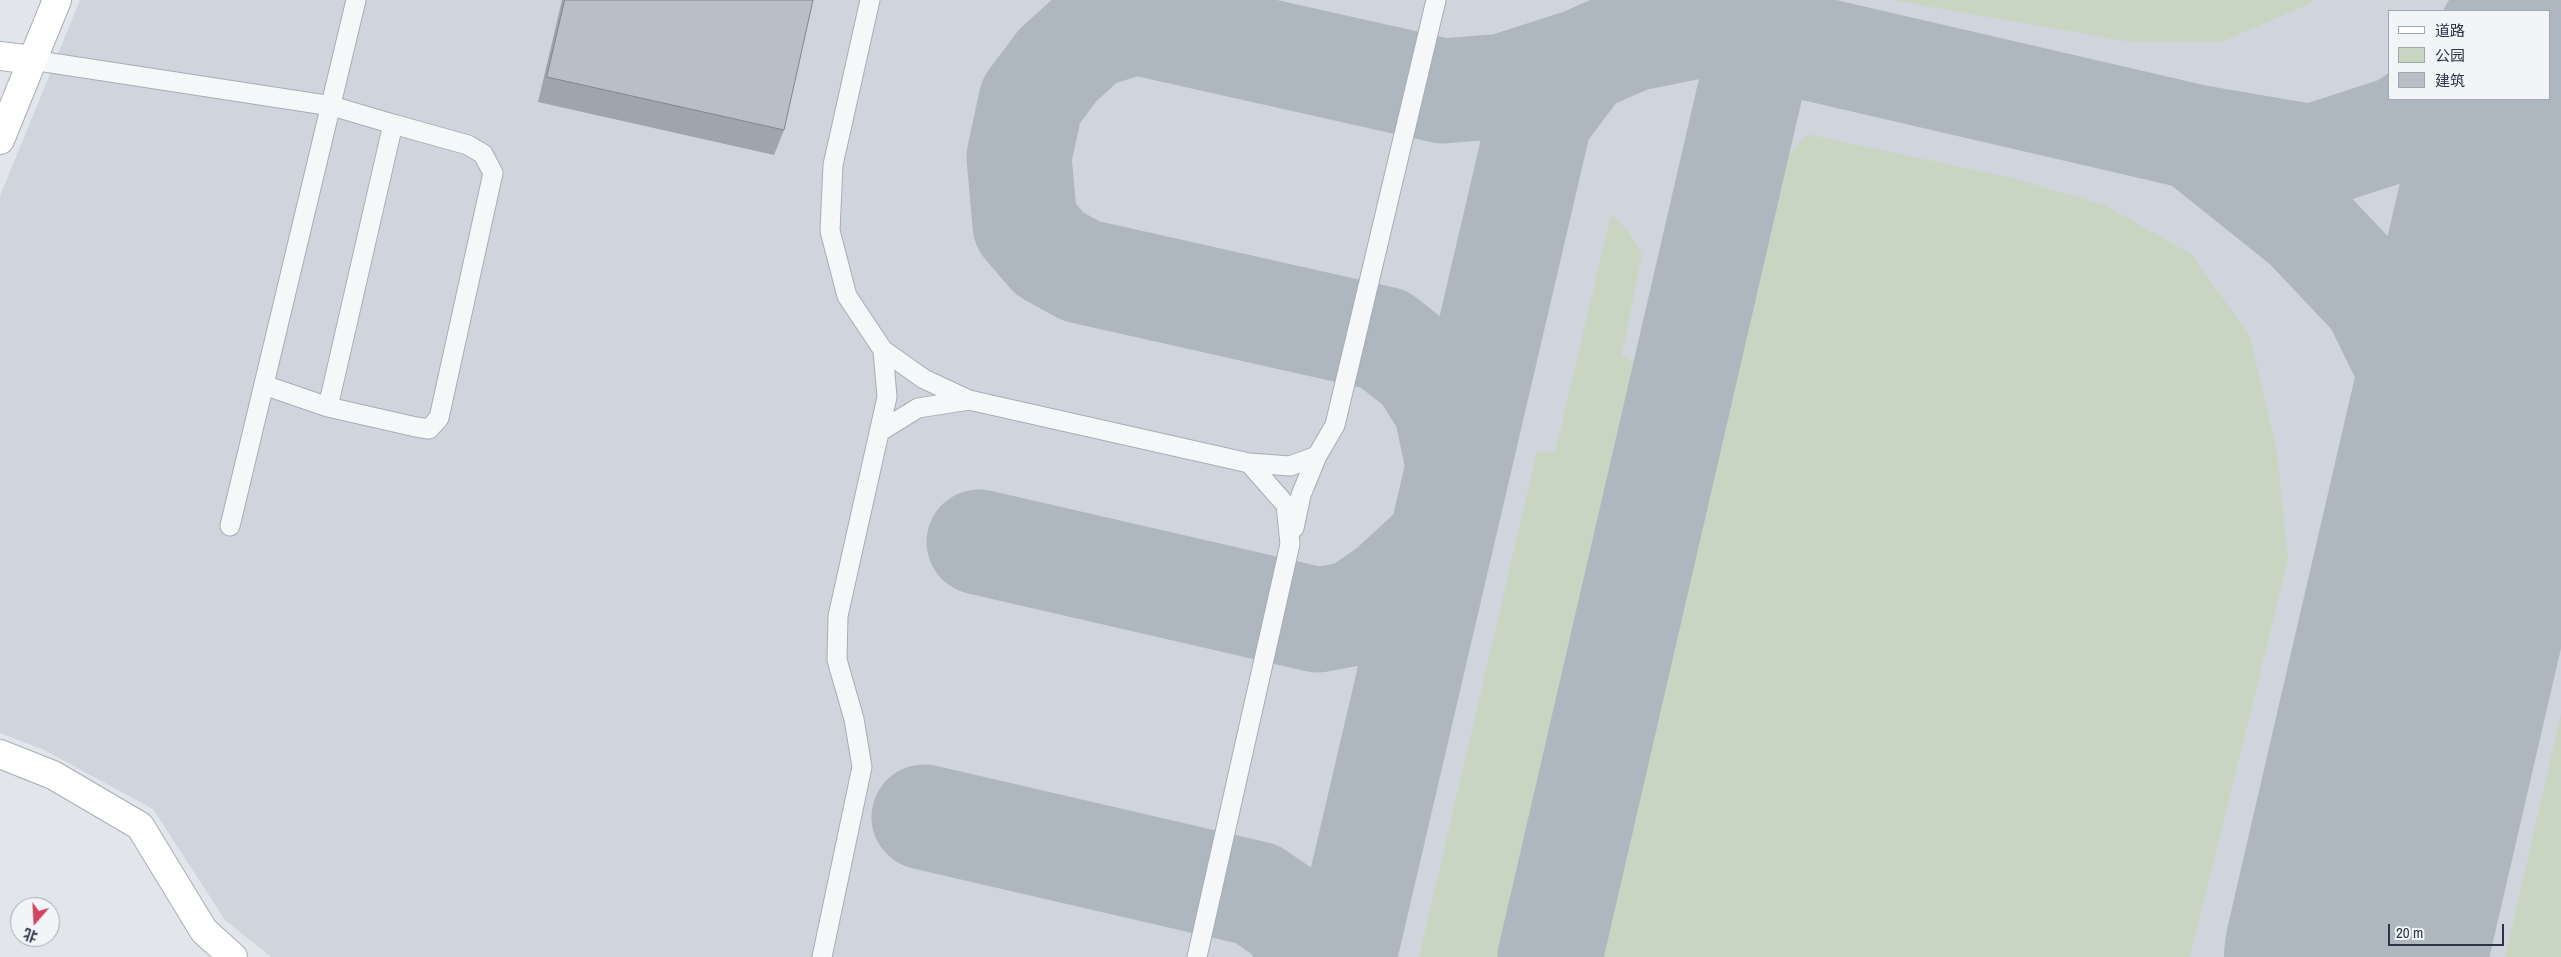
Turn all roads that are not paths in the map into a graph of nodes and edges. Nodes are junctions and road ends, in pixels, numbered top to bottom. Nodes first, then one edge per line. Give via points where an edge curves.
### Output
1 (57, 0) edge
2 (356, 0) edge
3 (870, 0) edge
4 (1436, 0) edge
5 (0, 56) edge
6 (32, 60) junction
7 (332, 106) junction
8 (393, 124) junction
9 (0, 140) edge
10 (883, 350) junction
11 (264, 385) junction
12 (969, 400) junction
13 (328, 407) junction
14 (879, 432) junction
15 (1317, 456) junction
16 (1249, 463) junction
17 (230, 526) dead end
18 (1290, 544) junction
19 (0, 754) edge
20 (233, 957) edge
21 (822, 957) edge
22 (1196, 957) edge

1 - 6 street
2 - 7 lane
3 - 10 lane via 833,165 830,232 847,296
4 - 15 lane via 1335,424
5 - 6 street
6 - 7 lane
6 - 9 street
7 - 8 lane
7 - 11 lane
8 - 13 lane
8 - 13 lane via 468,145 483,154 494,173 439,418 429,429
10 - 12 lane via 924,379
10 - 14 lane via 887,397
11 - 13 lane
11 - 17 lane
12 - 14 lane via 918,408
12 - 16 lane
14 - 21 lane via 838,616 837,660 854,719 862,767
15 - 16 lane via 1290,466
15 - 18 lane via 1300,495
16 - 18 lane via 1286,505
18 - 22 lane
19 - 20 street via 53,775 140,826 204,931

